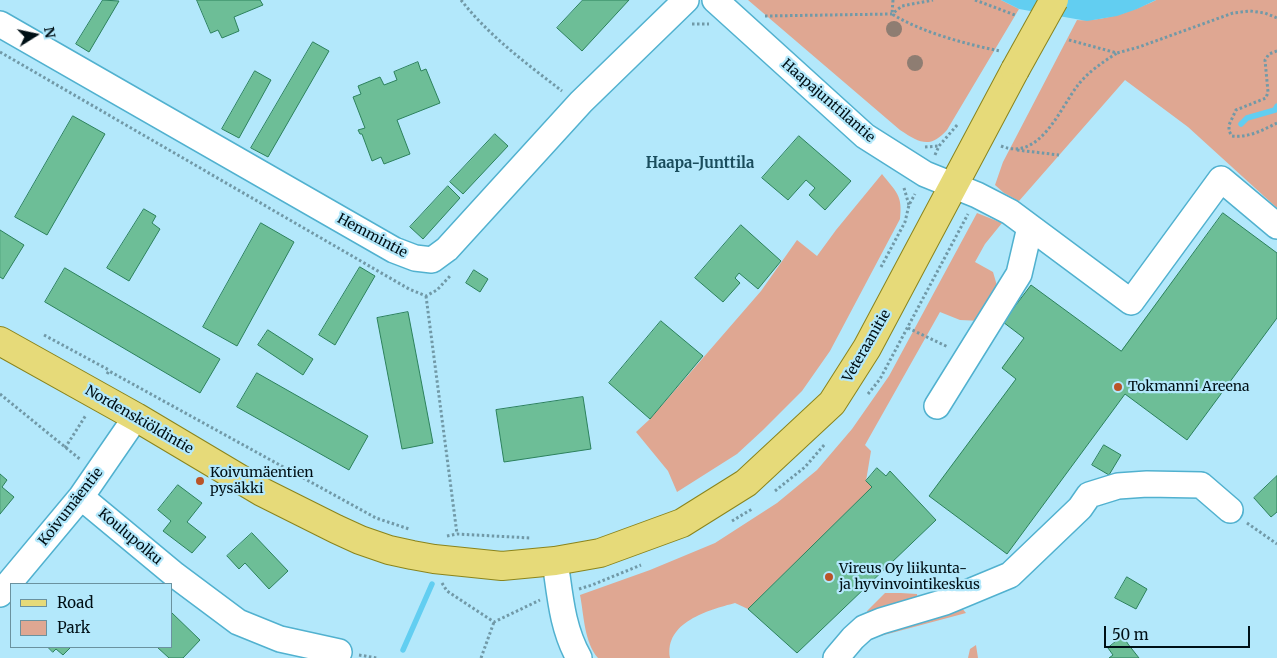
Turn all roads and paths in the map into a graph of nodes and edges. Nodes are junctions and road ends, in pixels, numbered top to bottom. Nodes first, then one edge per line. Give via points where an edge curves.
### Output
1 (461, 0) edge
2 (686, 0) edge
3 (715, 0) edge
4 (893, 0) edge
5 (933, 0) edge
6 (975, 0) edge
7 (1054, 0) edge
8 (892, 14) junction
9 (1015, 14) dead end
10 (760, 16) dead end
11 (1277, 18) edge
12 (0, 24) edge
13 (713, 25) dead end
14 (686, 27) dead end
15 (1069, 40) dead end
16 (1277, 51) edge
17 (0, 52) edge
18 (1116, 53) junction
19 (1009, 61) junction
20 (581, 102) junction
21 (1277, 123) edge
22 (939, 146) dead end
23 (1017, 150) junction
24 (998, 155) dead end
25 (1059, 155) dead end
26 (925, 174) junction
27 (901, 183) dead end
28 (965, 191) junction
29 (909, 205) junction
30 (1277, 226) edge
31 (1030, 227) junction
32 (453, 272) dead end
33 (879, 272) dead end
34 (426, 296) junction
35 (908, 328) junction
36 (44, 335) dead end
37 (0, 341) edge
38 (968, 357) junction
39 (109, 370) dead end
40 (0, 394) edge
41 (864, 398) dead end
42 (937, 406) dead end
43 (136, 417) junction
44 (829, 439) dead end
45 (100, 471) junction
46 (774, 491) dead end
47 (81, 497) junction
48 (759, 503) dead end
49 (1230, 510) joint
50 (728, 524) dead end
51 (457, 534) junction
52 (532, 538) dead end
53 (1277, 544) edge
54 (434, 559) junction
55 (555, 561) junction
56 (643, 564) dead end
57 (0, 594) edge
58 (560, 594) junction
59 (494, 622) junction
60 (339, 652) joint
61 (377, 658) edge
62 (481, 658) edge
63 (579, 658) edge
64 (836, 658) edge

1 - 20 path via 474,17 512,52
2 - 20 street, Hemmintie
3 - 26 street, Haapajunttilantie via 866,136
4 - 8 path
5 - 8 path via 902,6
6 - 9 path
7 - 19 main road, Veteraanitie, bridge
8 - 10 path
8 - 19 path
11 - 18 path via 1250,11 1233,13
12 - 20 street, Hemmintie via 394,250 415,258 432,260 446,249
13 - 14 path
15 - 18 path
16 - 21 path via 1265,60 1266,98 1236,110 1229,131 1232,136 1250,136
17 - 34 path
18 - 23 path via 1079,83 1054,122 1038,139
19 - 28 main road, Veteraanitie
22 - 26 path
23 - 24 path via 1003,147
23 - 25 path
26 - 28 street, Haapajunttilantie
26 - 29 path
27 - 29 path
28 - 31 street, Haapajunttilantie via 1010,212
28 - 35 path
28 - 55 main road, Veteraanitie via 832,403 783,450 746,483 682,523 600,553
29 - 33 path
30 - 31 street, Haapajunttilantie via 1222,180 1131,302
31 - 38 street via 1018,274
32 - 34 path via 437,290
34 - 51 path
35 - 38 path
35 - 41 path via 880,379
36 - 39 path
37 - 43 main road, Nordenskiöldintie
38 - 42 street
40 - 45 path via 65,448
43 - 45 street, Koivumäentie
43 - 54 main road, Nordenskiöldintie via 262,492 336,529 389,550
44 - 46 path via 804,467
45 - 47 street, Koivumäentie
47 - 57 street, Koivumäentie
47 - 60 street, Koulupolku via 238,622 280,639
48 - 50 path
49 - 53 path
49 - 64 street via 1201,485 1118,486 1090,495 1010,575 945,602 864,628
51 - 52 path
51 - 54 path via 438,536
54 - 55 main road, Nordenskiöldintie via 502,566
54 - 59 path via 433,571 447,591
55 - 58 street
56 - 58 path
58 - 59 path via 530,603
58 - 63 street via 563,619
59 - 62 path
60 - 61 path

